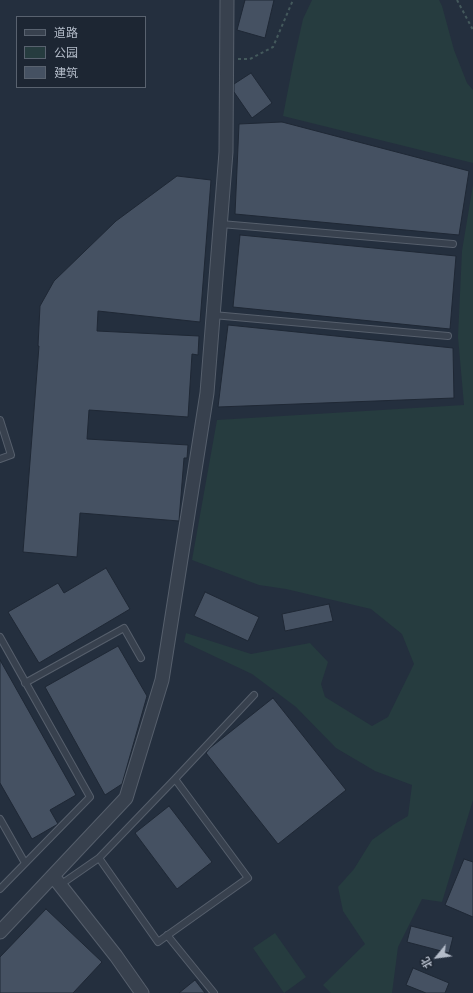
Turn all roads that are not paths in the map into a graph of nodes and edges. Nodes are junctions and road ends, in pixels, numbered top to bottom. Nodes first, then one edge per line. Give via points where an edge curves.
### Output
1 (227, 0) edge
2 (221, 224) junction
3 (453, 244) dead end
4 (213, 315) junction
5 (448, 336) dead end
6 (0, 420) edge
7 (0, 459) edge
8 (0, 637) edge
9 (141, 658) dead end
10 (26, 683) junction
11 (254, 695) dead end
12 (175, 779) junction
13 (0, 818) edge
14 (99, 858) junction
15 (25, 863) junction
16 (57, 880) junction
17 (0, 889) edge
18 (0, 932) edge
19 (167, 935) junction
20 (142, 993) edge
21 (214, 993) edge

1 - 2 street via 226,152
2 - 3 lane
2 - 4 street
4 - 5 lane
4 - 16 street via 207,394 162,680 126,798
6 - 7 lane via 11,455
8 - 10 lane
9 - 10 lane via 124,628
10 - 15 lane via 90,797
11 - 12 lane
12 - 14 lane
12 - 19 lane via 248,878
13 - 15 lane
14 - 16 lane
14 - 19 lane via 158,942
15 - 17 lane
16 - 18 street
16 - 20 street
19 - 21 lane

